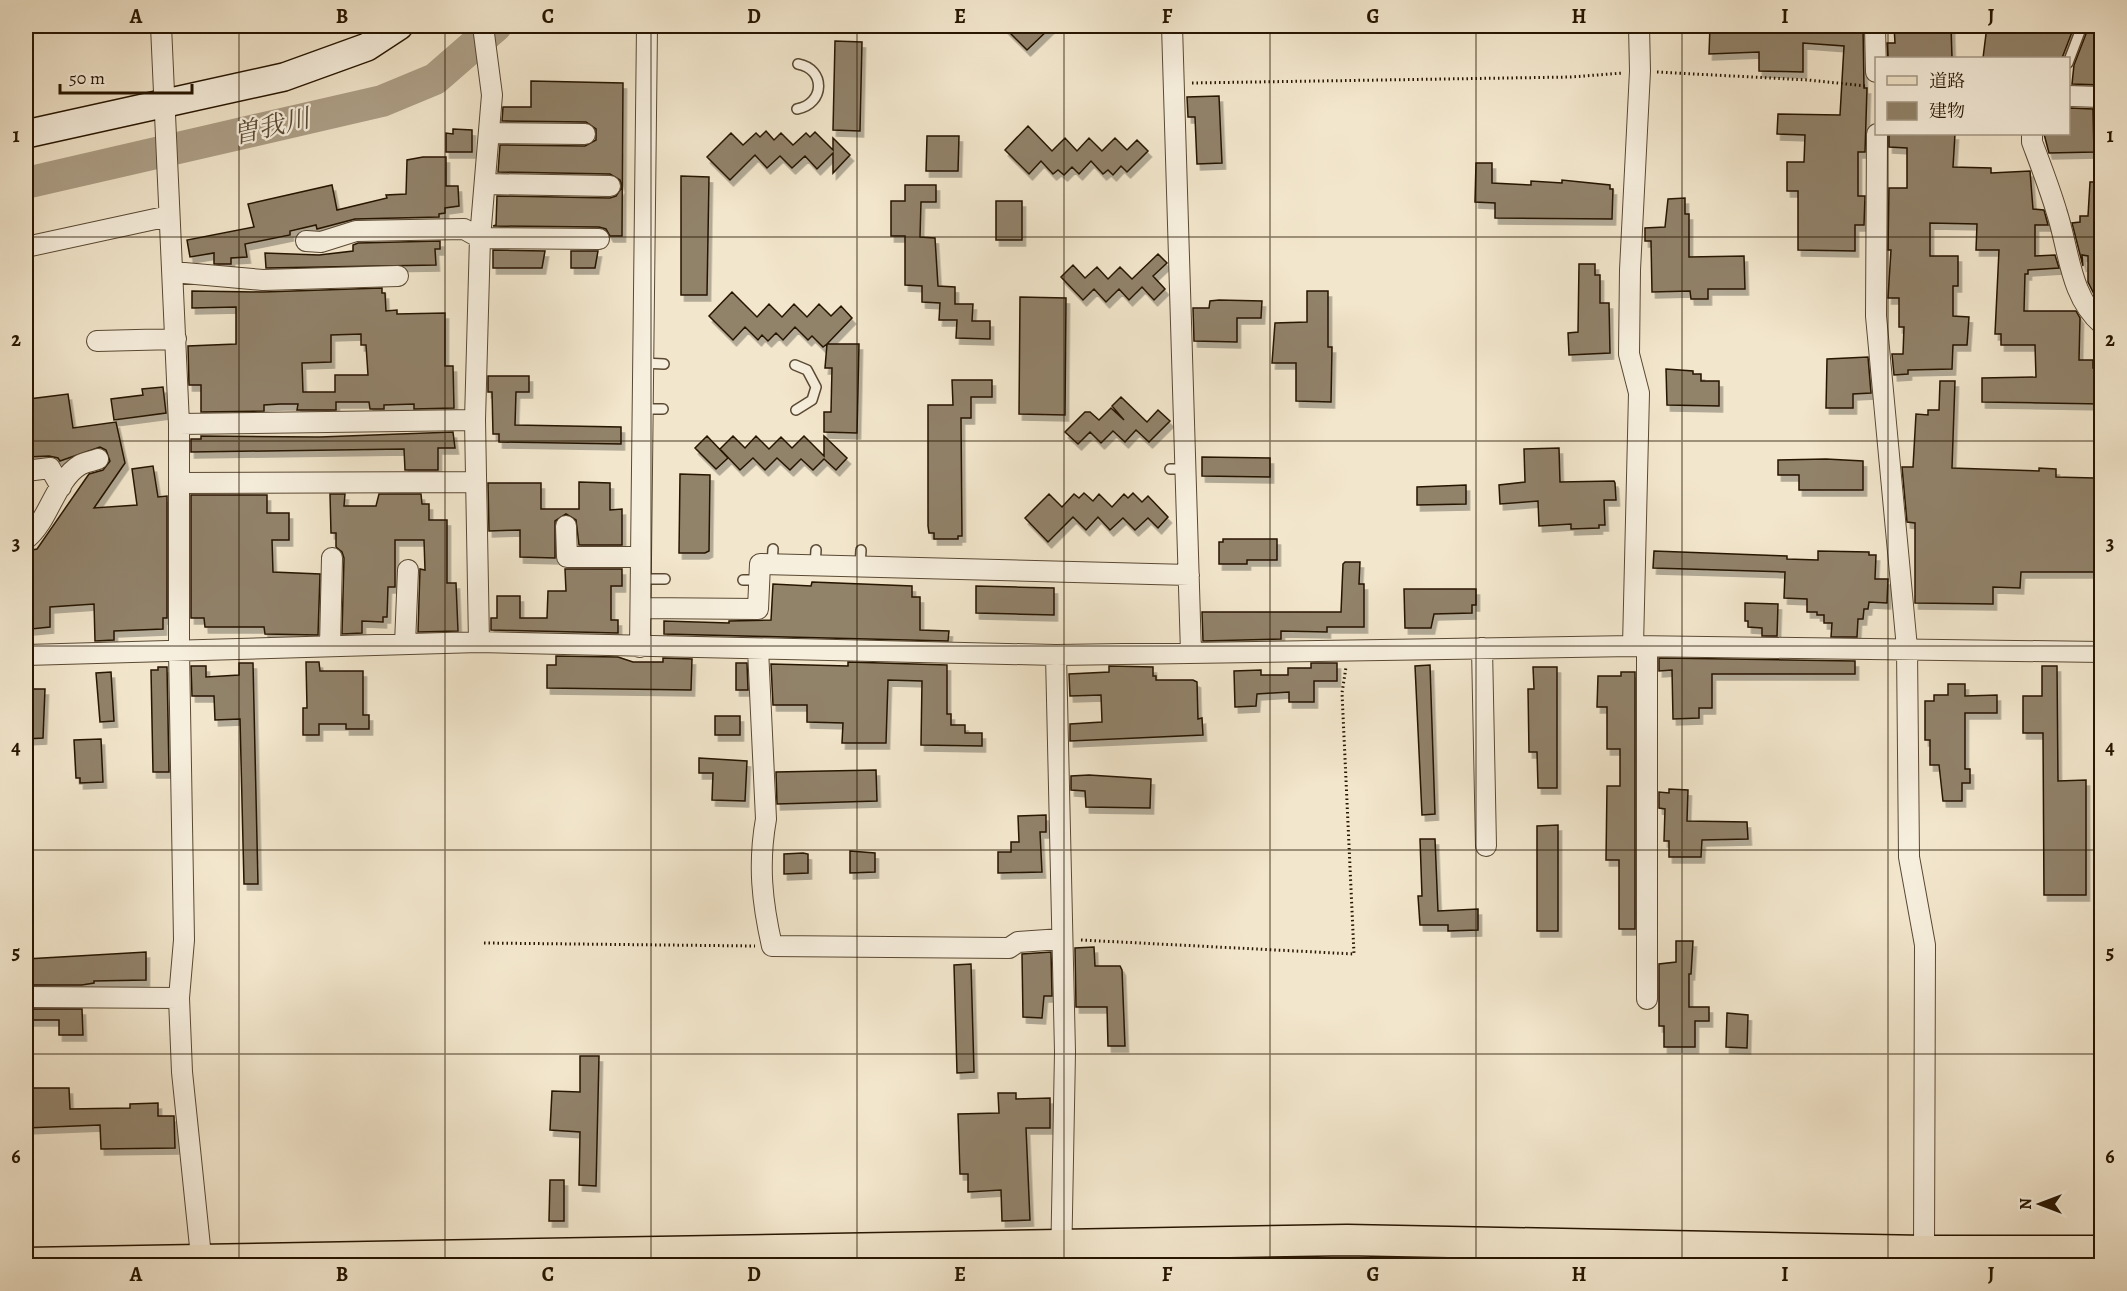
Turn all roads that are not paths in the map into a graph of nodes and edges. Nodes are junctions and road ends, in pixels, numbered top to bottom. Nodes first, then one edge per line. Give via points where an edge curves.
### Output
1 (161, 26) edge
2 (399, 26) edge
3 (483, 26) edge
4 (647, 26) edge
5 (1172, 26) edge
6 (1639, 26) edge
7 (1875, 26) edge
8 (2082, 26) edge
9 (1876, 57) edge
10 (2070, 58) edge
11 (798, 64) dead end
12 (2070, 96) edge
13 (2102, 97) edge
14 (797, 109) dead end
15 (165, 110) junction
16 (489, 133) junction
17 (26, 134) edge
18 (585, 134) dead end
19 (1877, 135) edge
20 (2032, 135) edge
21 (485, 184) junction
22 (610, 186) dead end
23 (169, 213) junction
24 (480, 238) junction
25 (599, 238) dead end
26 (306, 241) dead end
27 (26, 247) edge
28 (173, 272) junction
29 (398, 276) dead end
30 (2102, 324) edge
31 (176, 339) junction
32 (97, 341) dead end
33 (643, 363) junction
34 (664, 364) dead end
35 (795, 365) dead end
36 (642, 409) junction
37 (663, 409) dead end
38 (796, 410) dead end
39 (475, 420) junction
40 (180, 424) junction
41 (99, 459) dead end
42 (26, 471) edge
43 (476, 482) junction
44 (179, 483) junction
45 (61, 487) junction
46 (566, 526) dead end
47 (26, 539) edge
48 (641, 557) junction
49 (332, 558) dead end
50 (408, 570) dead end
51 (1189, 575) junction
52 (641, 579) junction
53 (665, 579) dead end
54 (641, 608) junction
55 (479, 642) junction
56 (405, 644) junction
57 (330, 646) junction
58 (640, 647) junction
59 (1640, 647) junction
60 (1482, 648) junction
61 (1908, 648) junction
62 (758, 649) junction
63 (179, 651) junction
64 (2102, 652) edge
65 (1191, 653) junction
66 (26, 655) edge
67 (1056, 655) junction
68 (1486, 846) dead end
69 (1061, 939) junction
70 (26, 997) edge
71 (179, 998) junction
72 (1647, 999) dead end
73 (1924, 1251) junction
74 (2102, 1251) edge
75 (2036, 1252) junction
76 (1061, 1255) edge
77 (1645, 1255) edge
78 (472, 1261) edge
79 (202, 1262) edge
80 (2102, 1262) edge
81 (26, 1263) edge

1 - 15 street
2 - 15 street via 367,47 285,77
3 - 16 street via 491,87
4 - 33 street via 653,63 653,107
5 - 51 street via 1167,108 1174,201 1178,469
6 - 59 street via 1629,354 1639,393
7 - 9 street
8 - 10 lane
11 - 14 lane via 811,68 819,80 819,93 810,105
12 - 13 street
15 - 17 street
15 - 23 street
16 - 18 street
16 - 21 street
19 - 61 street via 1876,316
20 - 30 street via 2079,296
21 - 22 street
21 - 24 street
23 - 27 street
23 - 28 street
24 - 25 street
24 - 26 street via 464,229 356,231 321,242
24 - 39 street
28 - 29 street via 262,280
28 - 31 street
31 - 32 street
31 - 40 street
33 - 34 lane
33 - 36 street
35 - 38 lane via 807,370 816,387 812,400
36 - 37 lane
36 - 48 street
39 - 40 street
39 - 43 street
40 - 44 street
41 - 45 street via 80,465
42 - 45 street via 50,468
43 - 44 street
43 - 55 street
44 - 63 street
45 - 47 street
46 - 48 street via 567,557
48 - 52 street
49 - 57 street
50 - 56 street
51 - 54 street via 772,557 760,564 751,580 758,609
51 - 65 street
52 - 53 lane
52 - 54 street
54 - 58 street
55 - 56 street
55 - 58 street
56 - 57 street
57 - 63 street
58 - 62 street
59 - 60 street
59 - 61 street
59 - 72 street
60 - 65 street
60 - 68 street
61 - 64 street
61 - 73 street via 1909,857 1925,945
62 - 67 street
62 - 69 street via 766,819 760,878 772,946 1009,948 1018,942
63 - 66 street
63 - 71 street via 184,940
65 - 67 street
67 - 69 street
69 - 76 street via 1065,1052
70 - 71 street
71 - 79 street via 182,1072
73 - 75 main road
73 - 77 main road
74 - 75 main road
75 - 80 main road
76 - 77 main road via 1347,1240
76 - 78 main road
78 - 79 main road
79 - 81 main road

